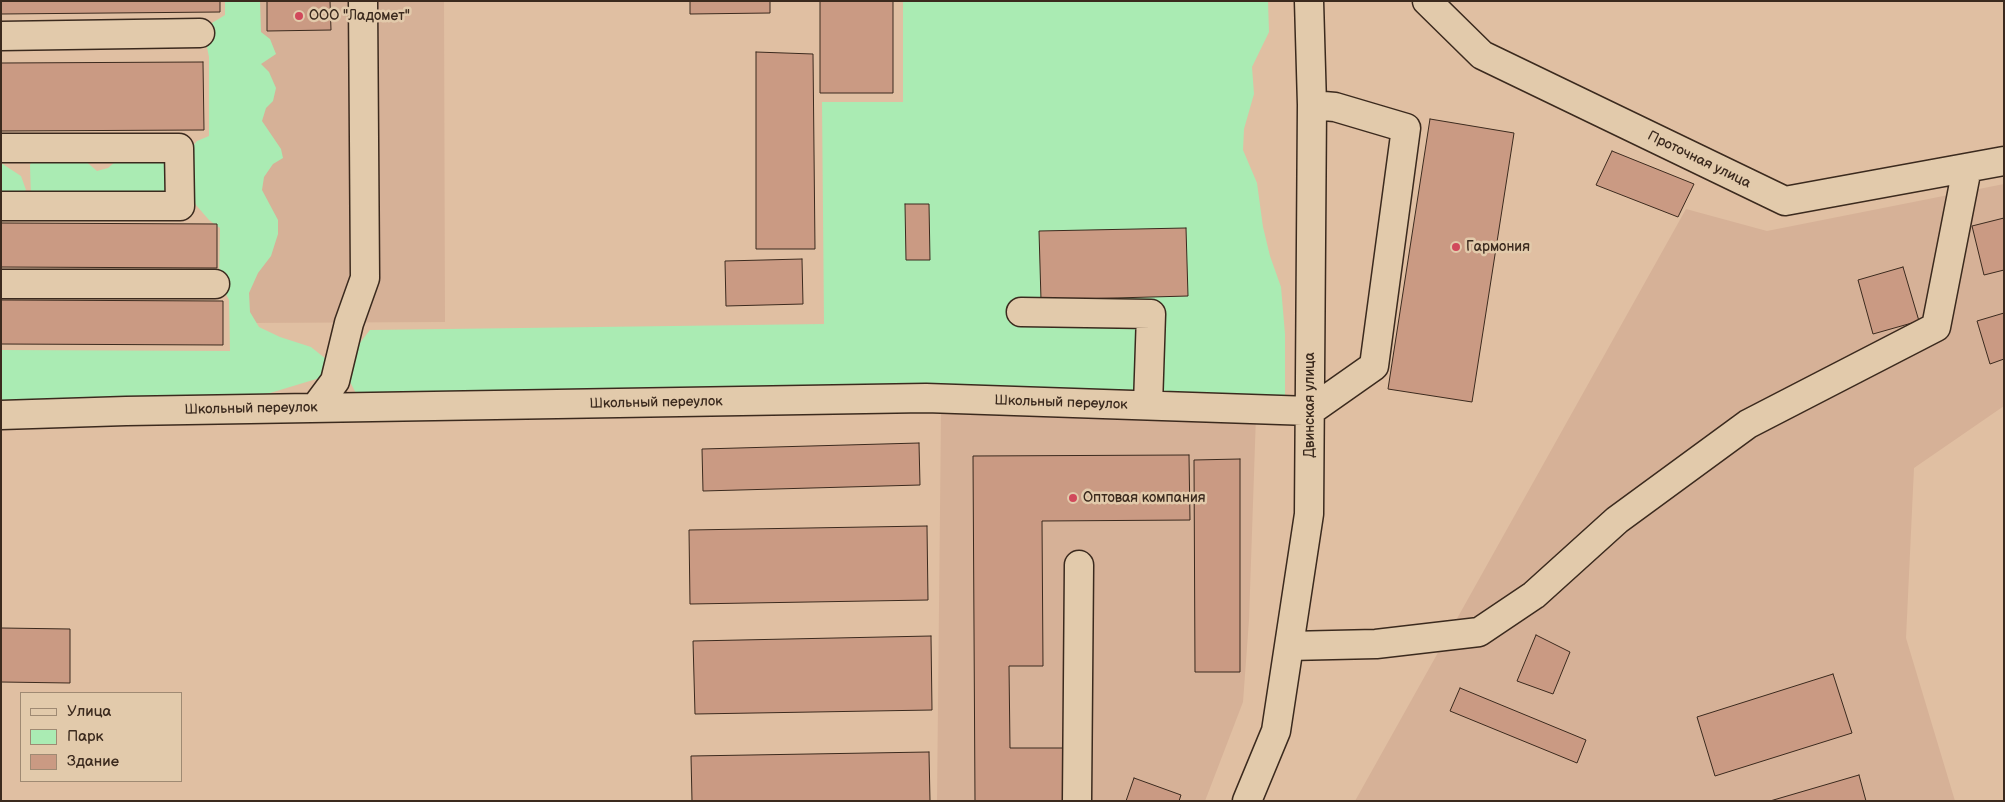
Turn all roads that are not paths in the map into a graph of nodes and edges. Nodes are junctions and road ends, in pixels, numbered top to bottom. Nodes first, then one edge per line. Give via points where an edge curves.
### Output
1 (363, 1) edge
2 (1309, 1) edge
3 (1427, 1) edge
4 (200, 33) dead end
5 (1, 36) edge
6 (1312, 105) junction
7 (1, 148) edge
8 (2004, 161) edge
9 (1966, 168) junction
10 (1, 206) edge
11 (1, 284) edge
12 (215, 284) dead end
13 (1021, 312) dead end
14 (1148, 406) junction
15 (315, 408) junction
16 (1310, 411) junction
17 (1, 415) edge
18 (1079, 565) dead end
19 (1289, 646) junction
20 (1077, 801) edge
21 (1247, 801) edge

1 - 15 street via 365,278 349,323 335,382
2 - 6 street, Двинская улица
3 - 9 street, Проточная улица via 1482,54 1785,201
4 - 5 street
6 - 16 street, Двинская улица
6 - 16 street via 1335,107 1406,128 1374,366
7 - 10 street via 179,148 180,206
8 - 9 street, Проточная улица
9 - 19 street via 1936,327 1748,424 1617,520 1534,595 1479,632 1376,644
11 - 12 street
13 - 14 street via 1151,314
14 - 15 street, Школьный переулок via 926,398
14 - 16 street, Школьный переулок
15 - 17 street, Школьный переулок
16 - 19 street, Двинская улица via 1309,514
18 - 20 street
19 - 21 street, Двинская улица via 1276,731

